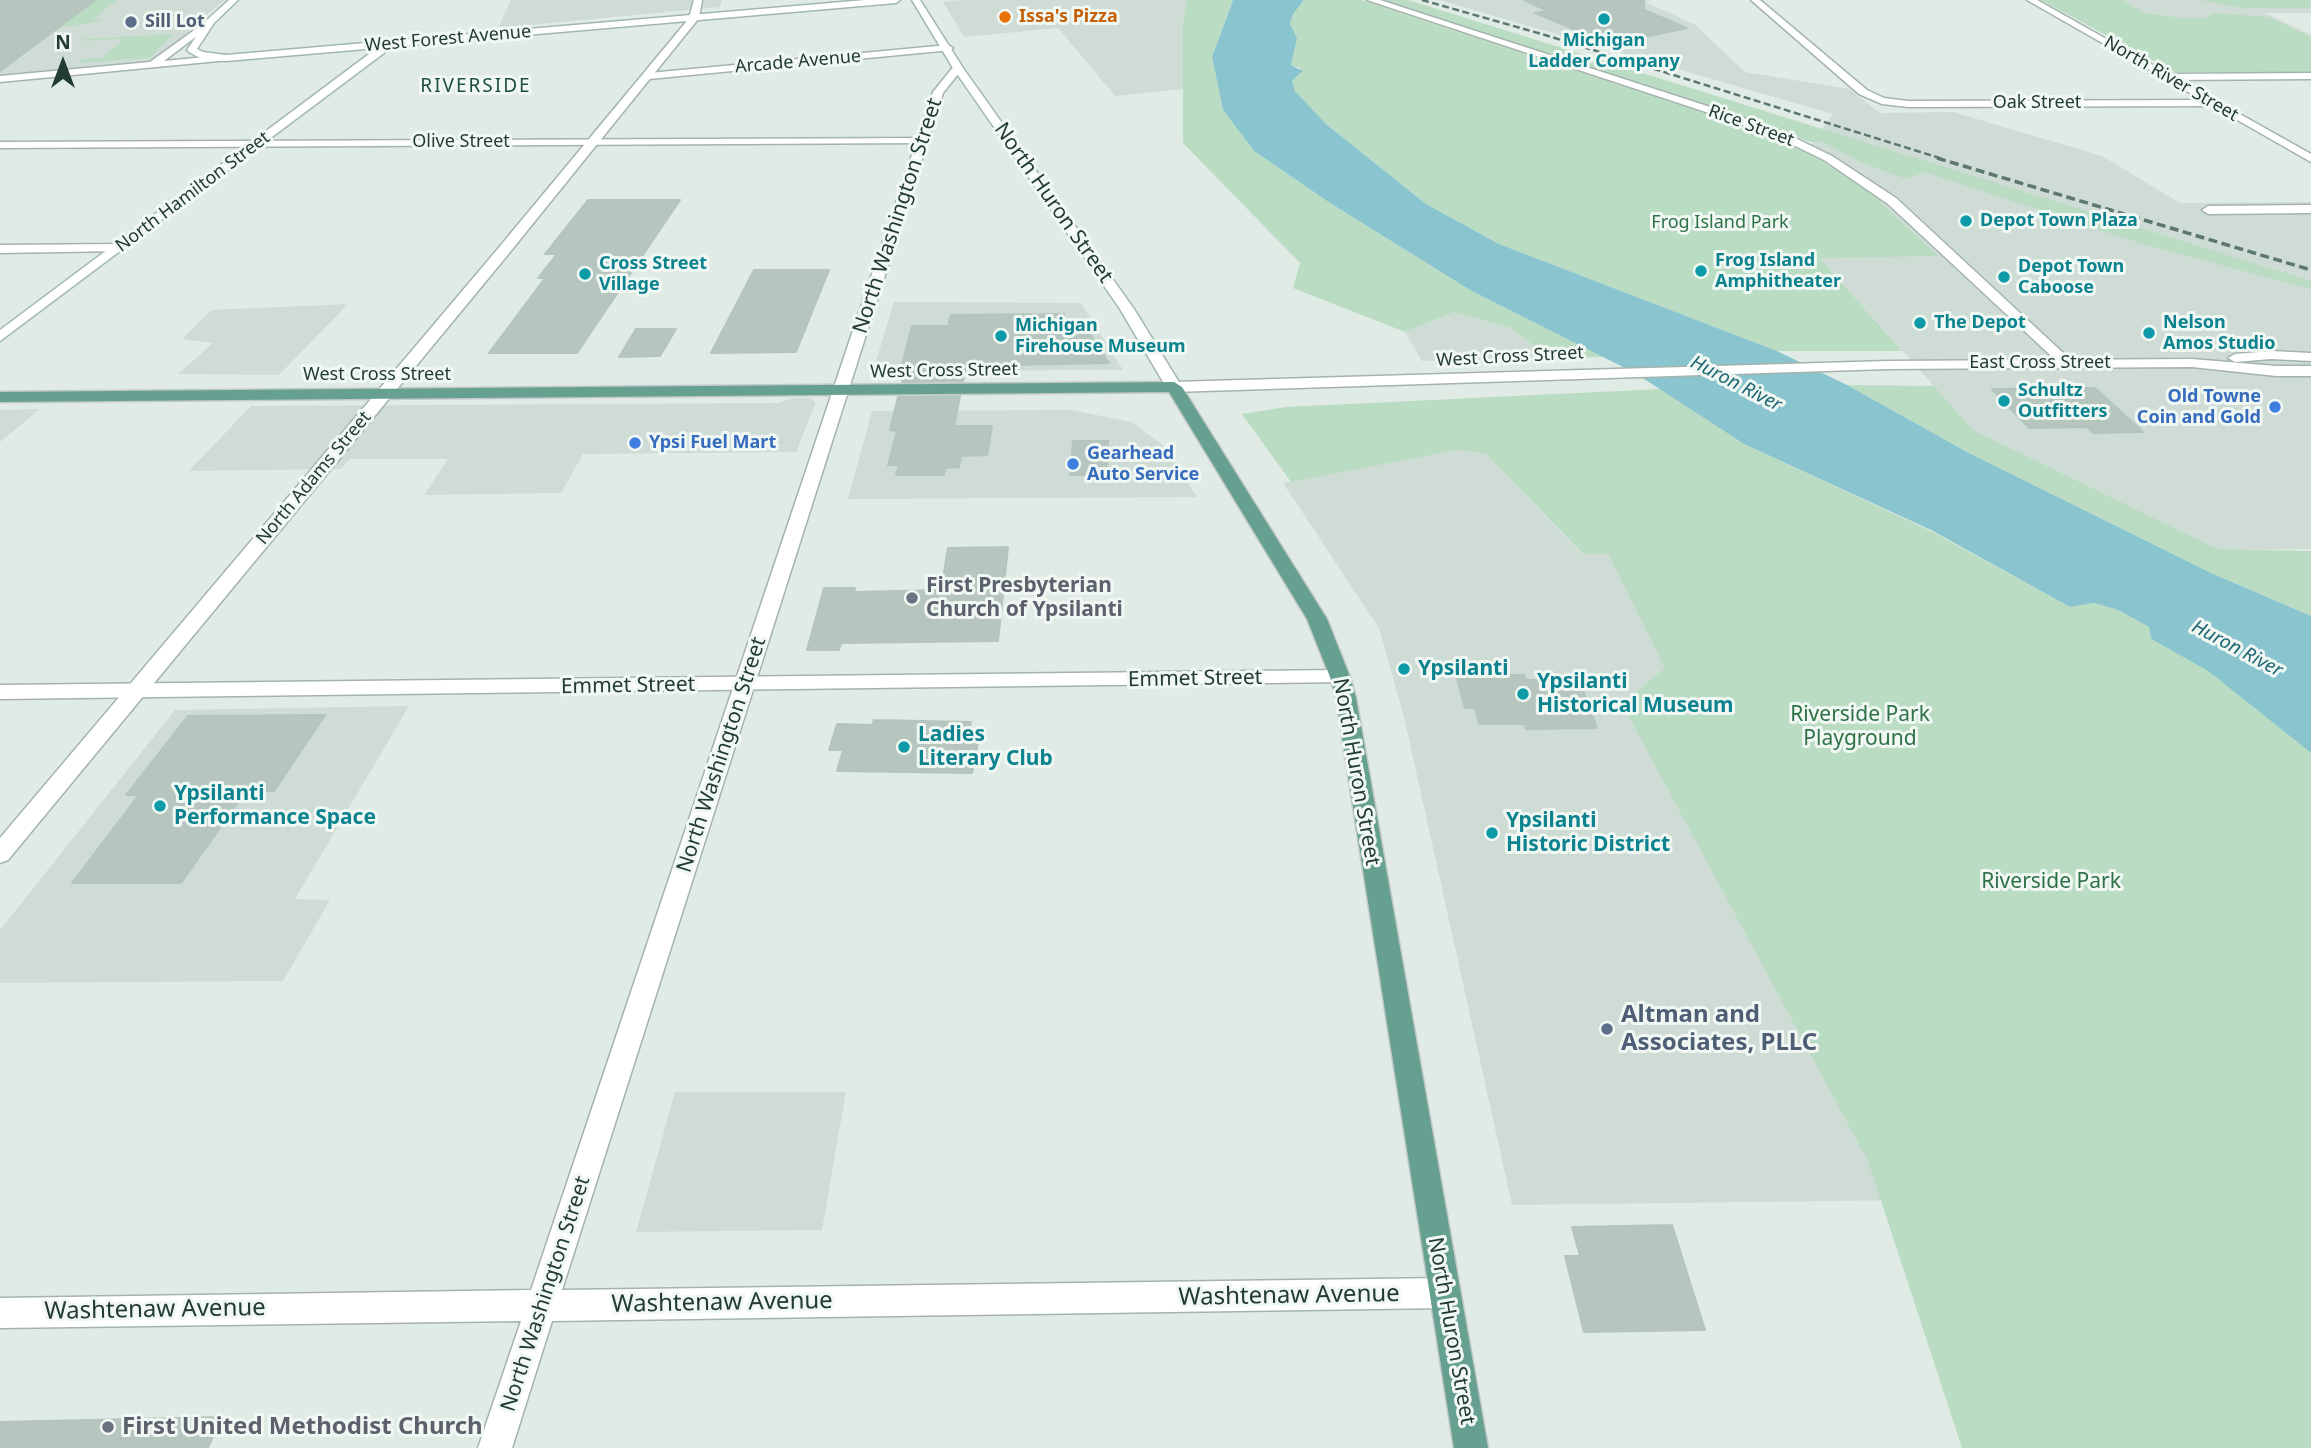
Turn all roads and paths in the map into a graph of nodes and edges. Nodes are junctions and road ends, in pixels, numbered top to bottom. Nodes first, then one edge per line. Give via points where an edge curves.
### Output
1 (233, 0) edge
2 (698, 0) edge
3 (896, 0) edge
4 (916, 0) edge
5 (1371, 0) edge
6 (1755, 0) edge
7 (2031, 0) edge
8 (694, 18) junction
9 (211, 21) junction
10 (383, 45) junction
11 (948, 48) junction
12 (226, 58) junction
13 (152, 65) junction
14 (958, 68) junction
15 (649, 76) junction
16 (2311, 76) edge
17 (2168, 77) junction
18 (1, 79) edge
19 (2213, 103) junction
20 (922, 140) junction
21 (594, 141) junction
22 (258, 143) junction
23 (0, 145) edge
24 (2311, 159) edge
25 (2311, 209) edge
26 (2208, 210) dead end
27 (118, 248) junction
28 (0, 249) edge
29 (0, 337) edge
30 (2311, 357) edge
31 (2067, 363) junction
32 (2192, 363) junction
33 (1888, 365) joint
34 (2311, 371) edge
35 (1174, 387) junction
36 (841, 391) junction
37 (384, 394) junction
38 (0, 397) edge
39 (1340, 677) junction
40 (744, 685) junction
41 (136, 690) junction
42 (0, 692) edge
43 (0, 855) edge
44 (1444, 1293) junction
45 (542, 1305) junction
46 (0, 1313) edge
47 (495, 1448) edge
48 (1471, 1448) edge

1 - 9 street
2 - 8 street, North Adams Street
3 - 8 street, West Forest Avenue
4 - 11 street, North Huron Street
5 - 31 street, Rice Street via 1737,119 1828,158 1892,201
6 - 19 street, Oak Street via 1863,92 1882,101
7 - 17 street, North River Street
8 - 10 street, West Forest Avenue
8 - 15 street, North Adams Street
9 - 12 street via 192,50
9 - 13 street
10 - 12 street, West Forest Avenue
10 - 22 street, North Hamilton Street
11 - 14 street, North Huron Street
11 - 15 street, Arcade Avenue
12 - 13 street, West Forest Avenue
13 - 18 street, West Forest Avenue
14 - 20 street, North Washington Street via 937,92
14 - 35 street, North Huron Street via 1127,309
15 - 21 street, North Adams Street
16 - 17 street
17 - 19 street, North River Street
19 - 24 street, North River Street
20 - 21 street, Olive Street
20 - 36 street, North Washington Street
21 - 22 street, Olive Street
21 - 37 street, North Adams Street
22 - 23 street, Olive Street
22 - 27 street, North Hamilton Street
25 - 26 street
27 - 28 street
27 - 29 street, North Hamilton Street
30 - 32 street, East Cross Street via 2256,355
31 - 32 street, East Cross Street
31 - 33 street, East Cross Street
32 - 34 street, East Cross Street
33 - 35 street, West Cross Street
35 - 36 main road, West Cross Street
35 - 39 main road, North Huron Street via 1317,619
36 - 37 main road, West Cross Street
36 - 40 street, North Washington Street
37 - 38 main road, West Cross Street
37 - 41 street, North Adams Street
39 - 40 street, Emmet Street
39 - 44 main road, North Huron Street
40 - 41 street, Emmet Street
40 - 45 street, North Washington Street
41 - 42 street, Emmet Street
41 - 43 street, North Adams Street
44 - 45 street, Washtenaw Avenue
44 - 48 main road, North Huron Street
45 - 46 street, Washtenaw Avenue
45 - 47 street, North Washington Street

